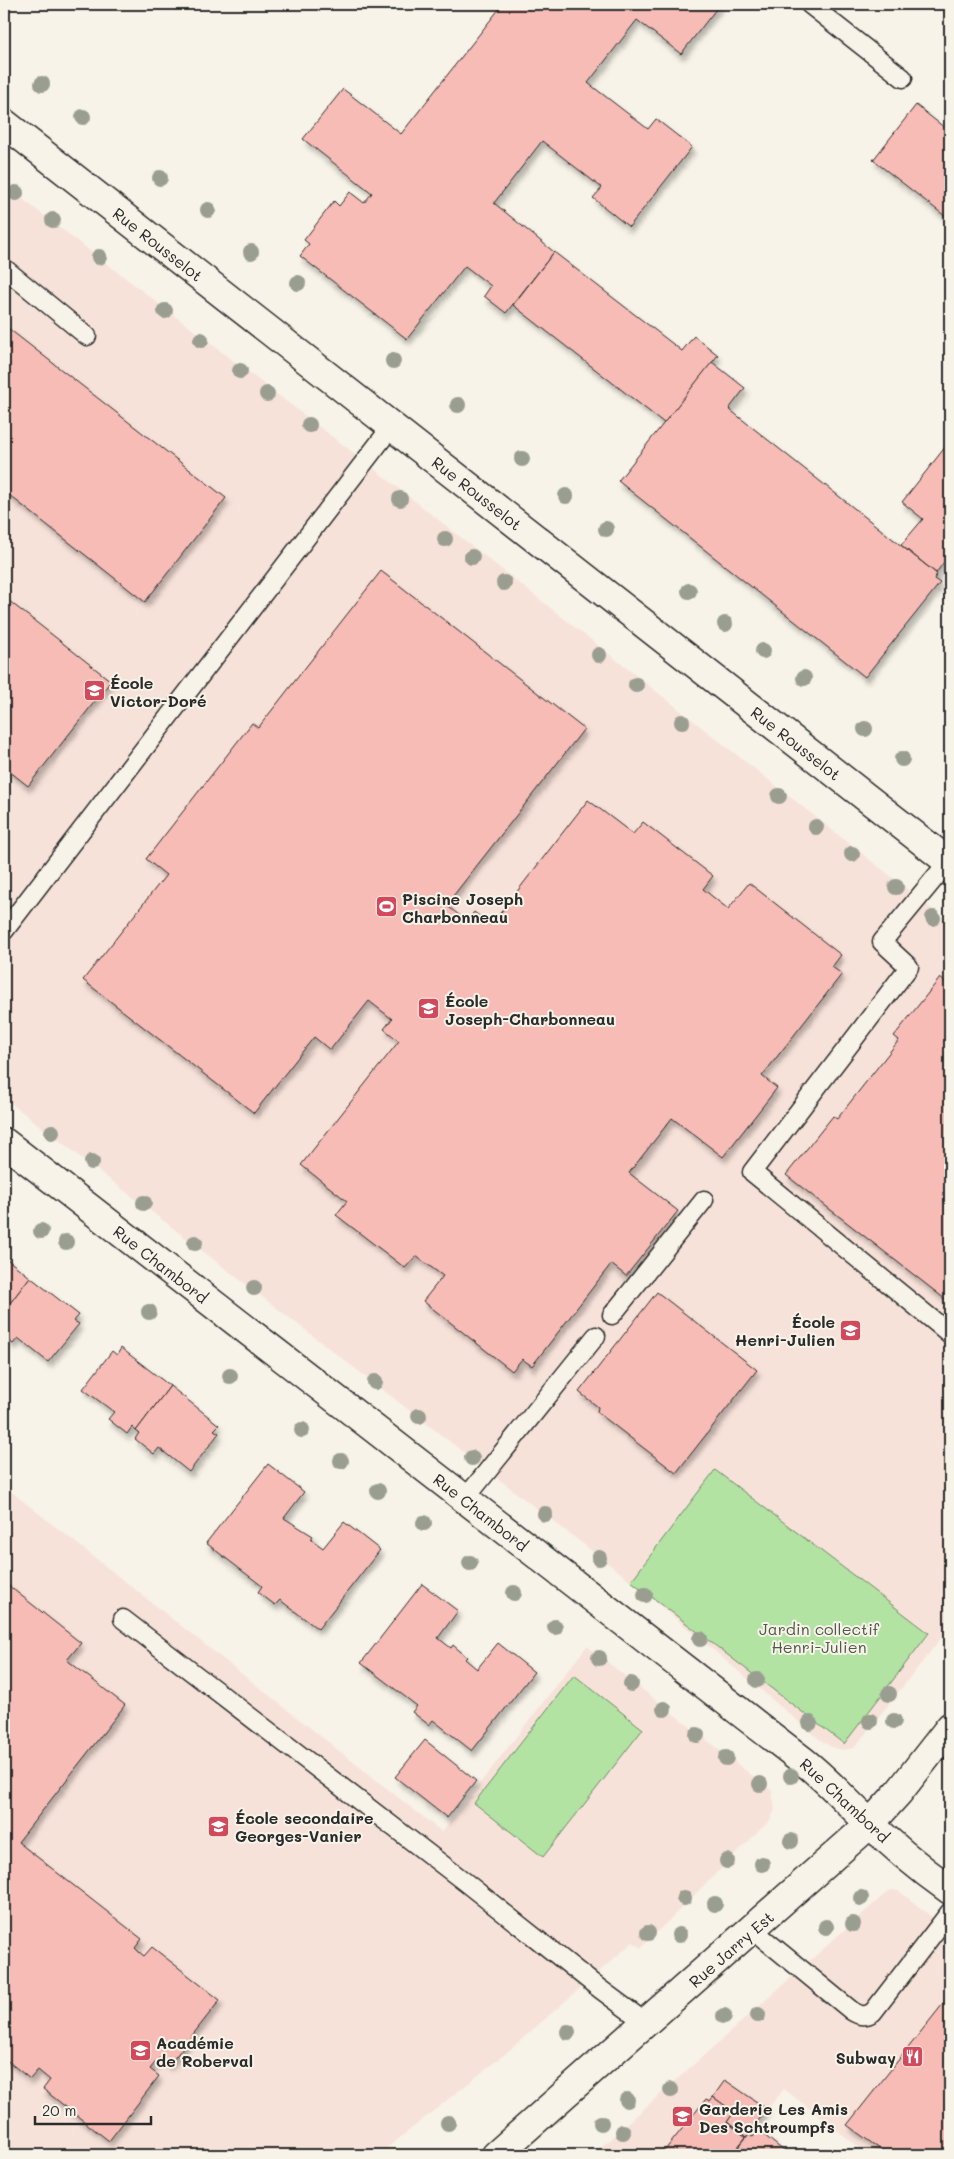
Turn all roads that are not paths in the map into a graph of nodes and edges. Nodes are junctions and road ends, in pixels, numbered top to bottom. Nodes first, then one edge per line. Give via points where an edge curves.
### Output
1 (808, 4) edge
2 (904, 78) dead end
3 (4, 123) edge
4 (4, 268) edge
5 (87, 336) dead end
6 (392, 426) junction
7 (949, 862) edge
8 (4, 931) edge
9 (4, 1142) edge
10 (704, 1200) dead end
11 (612, 1315) dead end
12 (950, 1334) edge
13 (596, 1336) dead end
14 (465, 1499) junction
15 (123, 1619) dead end
16 (950, 1727) edge
17 (870, 1824) junction
18 (950, 1890) edge
19 (950, 1912) edge
20 (753, 1930) junction
21 (646, 2023) junction
22 (498, 2155) edge

1 - 2 lane
3 - 6 street, Rue Rousselot
4 - 5 lane
6 - 7 street, Rue Rousselot
6 - 8 lane
7 - 12 lane via 882,942 909,967 752,1172
9 - 14 street, Rue Chambord
10 - 11 lane
13 - 14 lane
14 - 17 street, Rue Chambord via 826,1778
15 - 21 lane
16 - 17 street, Rue Jarry Est
17 - 18 street, Rue Chambord
17 - 20 street, Rue Jarry Est
19 - 20 lane via 868,2016 852,2011
20 - 21 street, Rue Jarry Est
21 - 22 street, Rue Jarry Est

